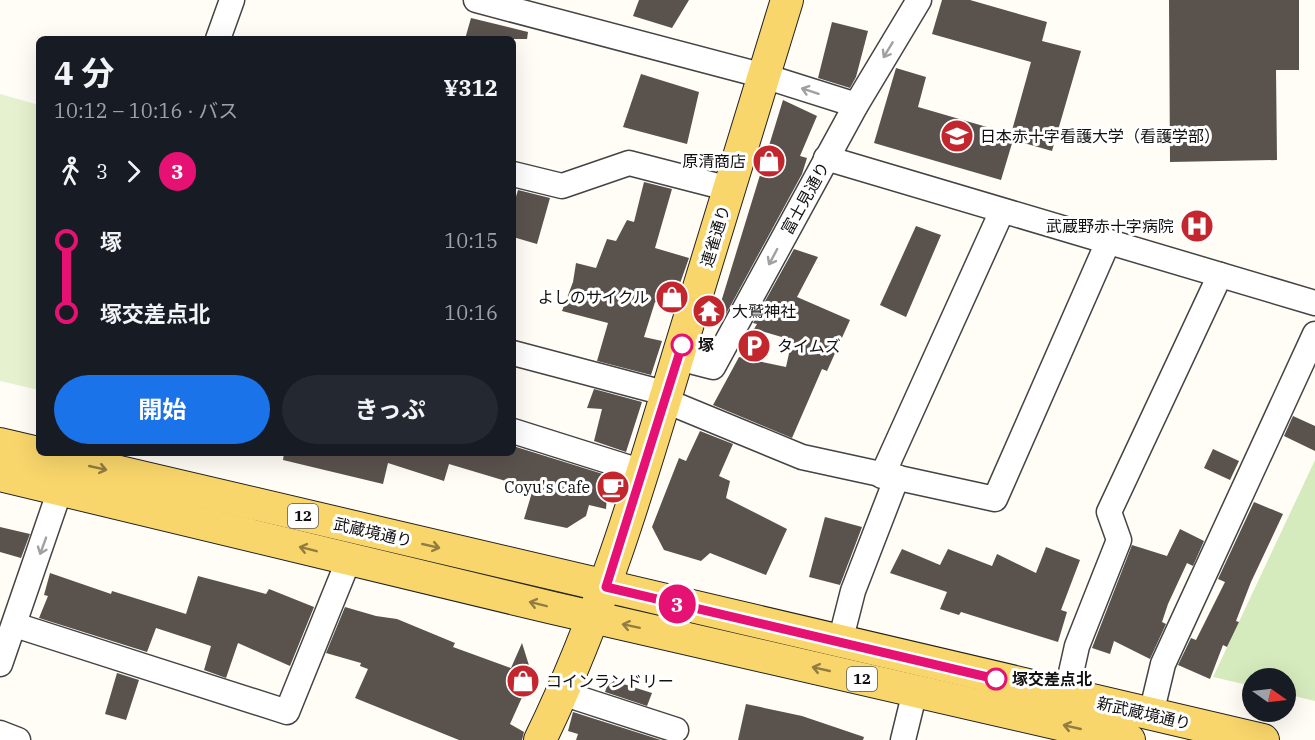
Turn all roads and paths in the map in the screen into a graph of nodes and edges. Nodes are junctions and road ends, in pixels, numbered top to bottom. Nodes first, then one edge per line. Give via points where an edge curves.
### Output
1 (232, 0) edge
2 (476, 0) edge
3 (787, 0) edge
4 (919, 0) edge
5 (219, 36) edge
6 (764, 76) junction
7 (856, 105) junction
8 (826, 158) junction
9 (516, 175) edge
10 (730, 189) junction
11 (1002, 212) junction
12 (1108, 242) junction
13 (1220, 275) junction
14 (1315, 303) edge
15 (1315, 334) edge
16 (516, 354) edge
17 (678, 358) junction
18 (667, 397) junction
19 (516, 432) edge
20 (0, 444) edge
21 (36, 452) edge
22 (51, 456) edge
23 (643, 472) junction
24 (0, 475) edge
25 (890, 476) junction
26 (60, 490) junction
27 (349, 559) junction
28 (606, 587) junction
29 (595, 618) junction
30 (15, 625) junction
31 (840, 642) junction
32 (1, 656) edge
33 (915, 691) junction
34 (562, 693) junction
35 (1066, 695) junction
36 (1151, 714) junction
37 (676, 730) dead end
38 (0, 733) edge
39 (18, 740) edge
40 (540, 740) edge
41 (903, 740) edge
42 (1129, 740) edge
43 (1263, 740) edge

1 - 5 street
2 - 6 street
3 - 6 main road, 連雀通り
4 -> 7 street, 富士見通り
7 -> 6 street
6 - 10 main road, 連雀通り
7 - 8 street, 富士見通り
8 - 11 street
8 -> 17 street, 富士見通り via 712,367
9 - 10 street via 562,186 629,163
10 - 17 main road, 連雀通り
11 - 12 street
11 - 25 street
12 - 13 street
12 - 25 street via 995,499
13 - 14 street
13 - 35 street via 1109,512 1119,540 1077,646
15 - 36 street via 1163,664
16 - 18 street
17 - 18 main road, 連雀通り
18 - 23 main road, 連雀通り
18 - 25 street via 802,457
19 - 23 street
20 -> 21 main road, 武蔵境通り / 12
22 -> 28 main road, 武蔵境通り / 12
23 - 28 main road, 連雀通り
24 - 26 main road, 武蔵境通り / 12
25 - 31 street
27 -> 26 main road, 武蔵境通り / 12
26 -> 30 street
29 -> 27 main road, 武蔵境通り / 12
27 - 30 street via 287,712
28 - 29 main road, 連雀通り
28 - 31 main road, 新武蔵境通り / 12
33 -> 29 main road, 新武蔵境通り / 12
29 - 34 main road, 連雀通り
30 - 32 street
31 - 35 main road, 新武蔵境通り / 12
33 - 41 street
42 -> 33 main road, 新武蔵境通り / 12
34 - 37 street
34 - 40 main road, 連雀通り
35 - 36 main road, 新武蔵境通り / 12
36 - 43 main road, 新武蔵境通り / 12
38 - 39 street

